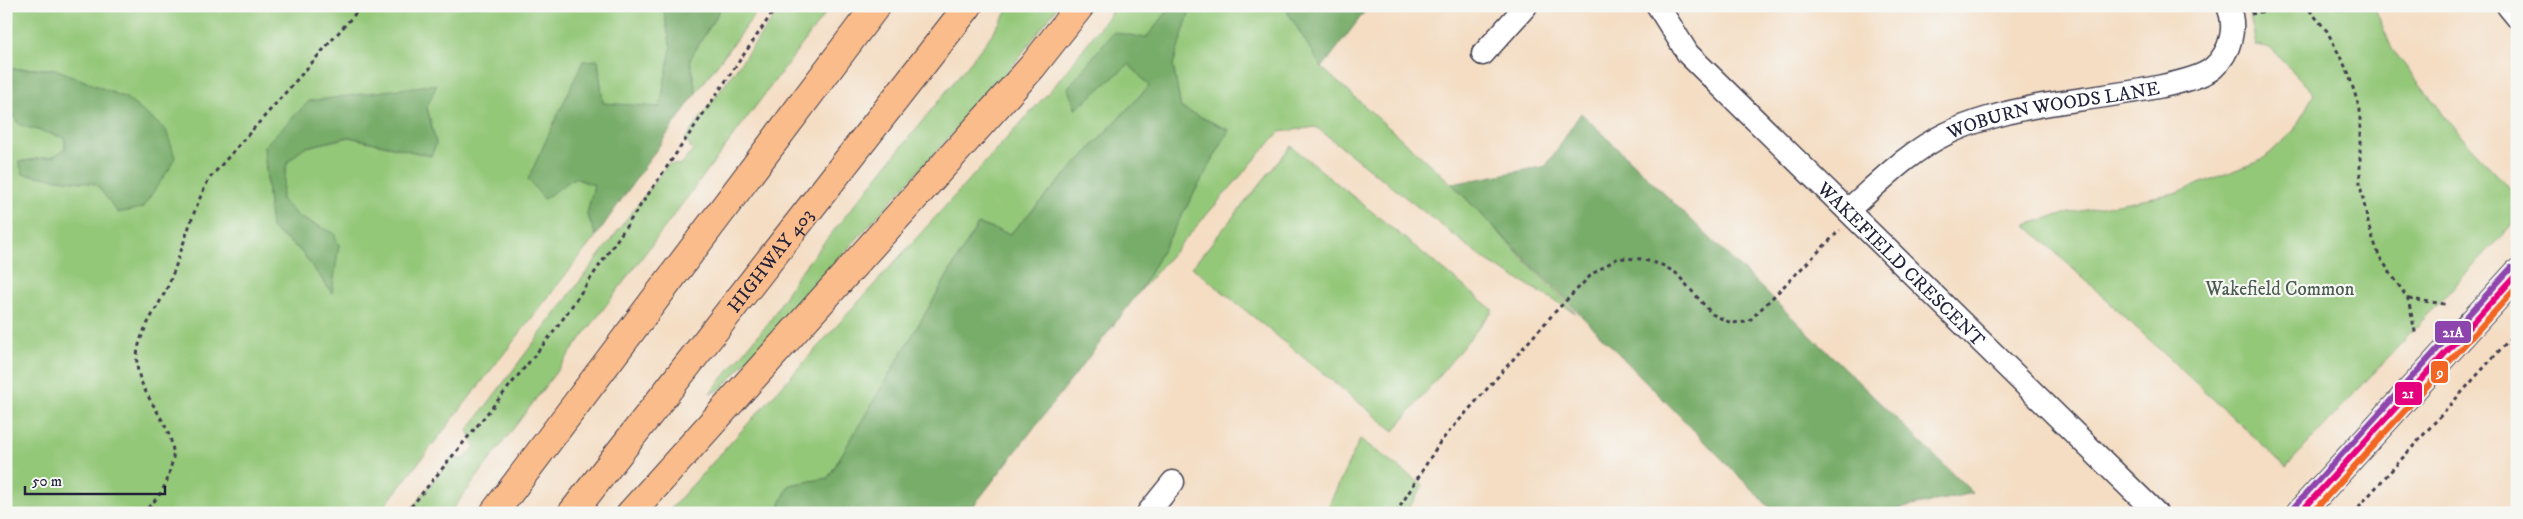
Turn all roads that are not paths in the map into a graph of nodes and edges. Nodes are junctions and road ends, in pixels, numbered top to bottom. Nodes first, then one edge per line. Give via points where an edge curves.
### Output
1 (876, 6) edge
2 (968, 6) edge
3 (1080, 6) edge
4 (1526, 6) edge
5 (1658, 6) edge
6 (2508, 6) edge
7 (2231, 12) edge
8 (2517, 17) edge
9 (1483, 54) dead end
10 (1851, 213) junction
11 (2517, 274) edge
12 (1173, 482) dead end
13 (494, 513) edge
14 (572, 513) edge
15 (631, 513) edge
16 (1148, 513) edge
17 (2156, 513) edge
18 (2300, 513) edge

1 - 13 highway
2 - 14 highway, HIGHWAY 403
3 - 15 highway via 1032,67
4 - 9 street
5 - 10 street, WAKEFIELD CRESCENT via 1688,54
6 - 8 street
7 - 10 street, WOBURN WOODS LANE via 2230,46 2213,68 2185,82 2031,107 1947,134 1910,155
10 - 17 street, WAKEFIELD CRESCENT
11 - 18 street
12 - 16 street

